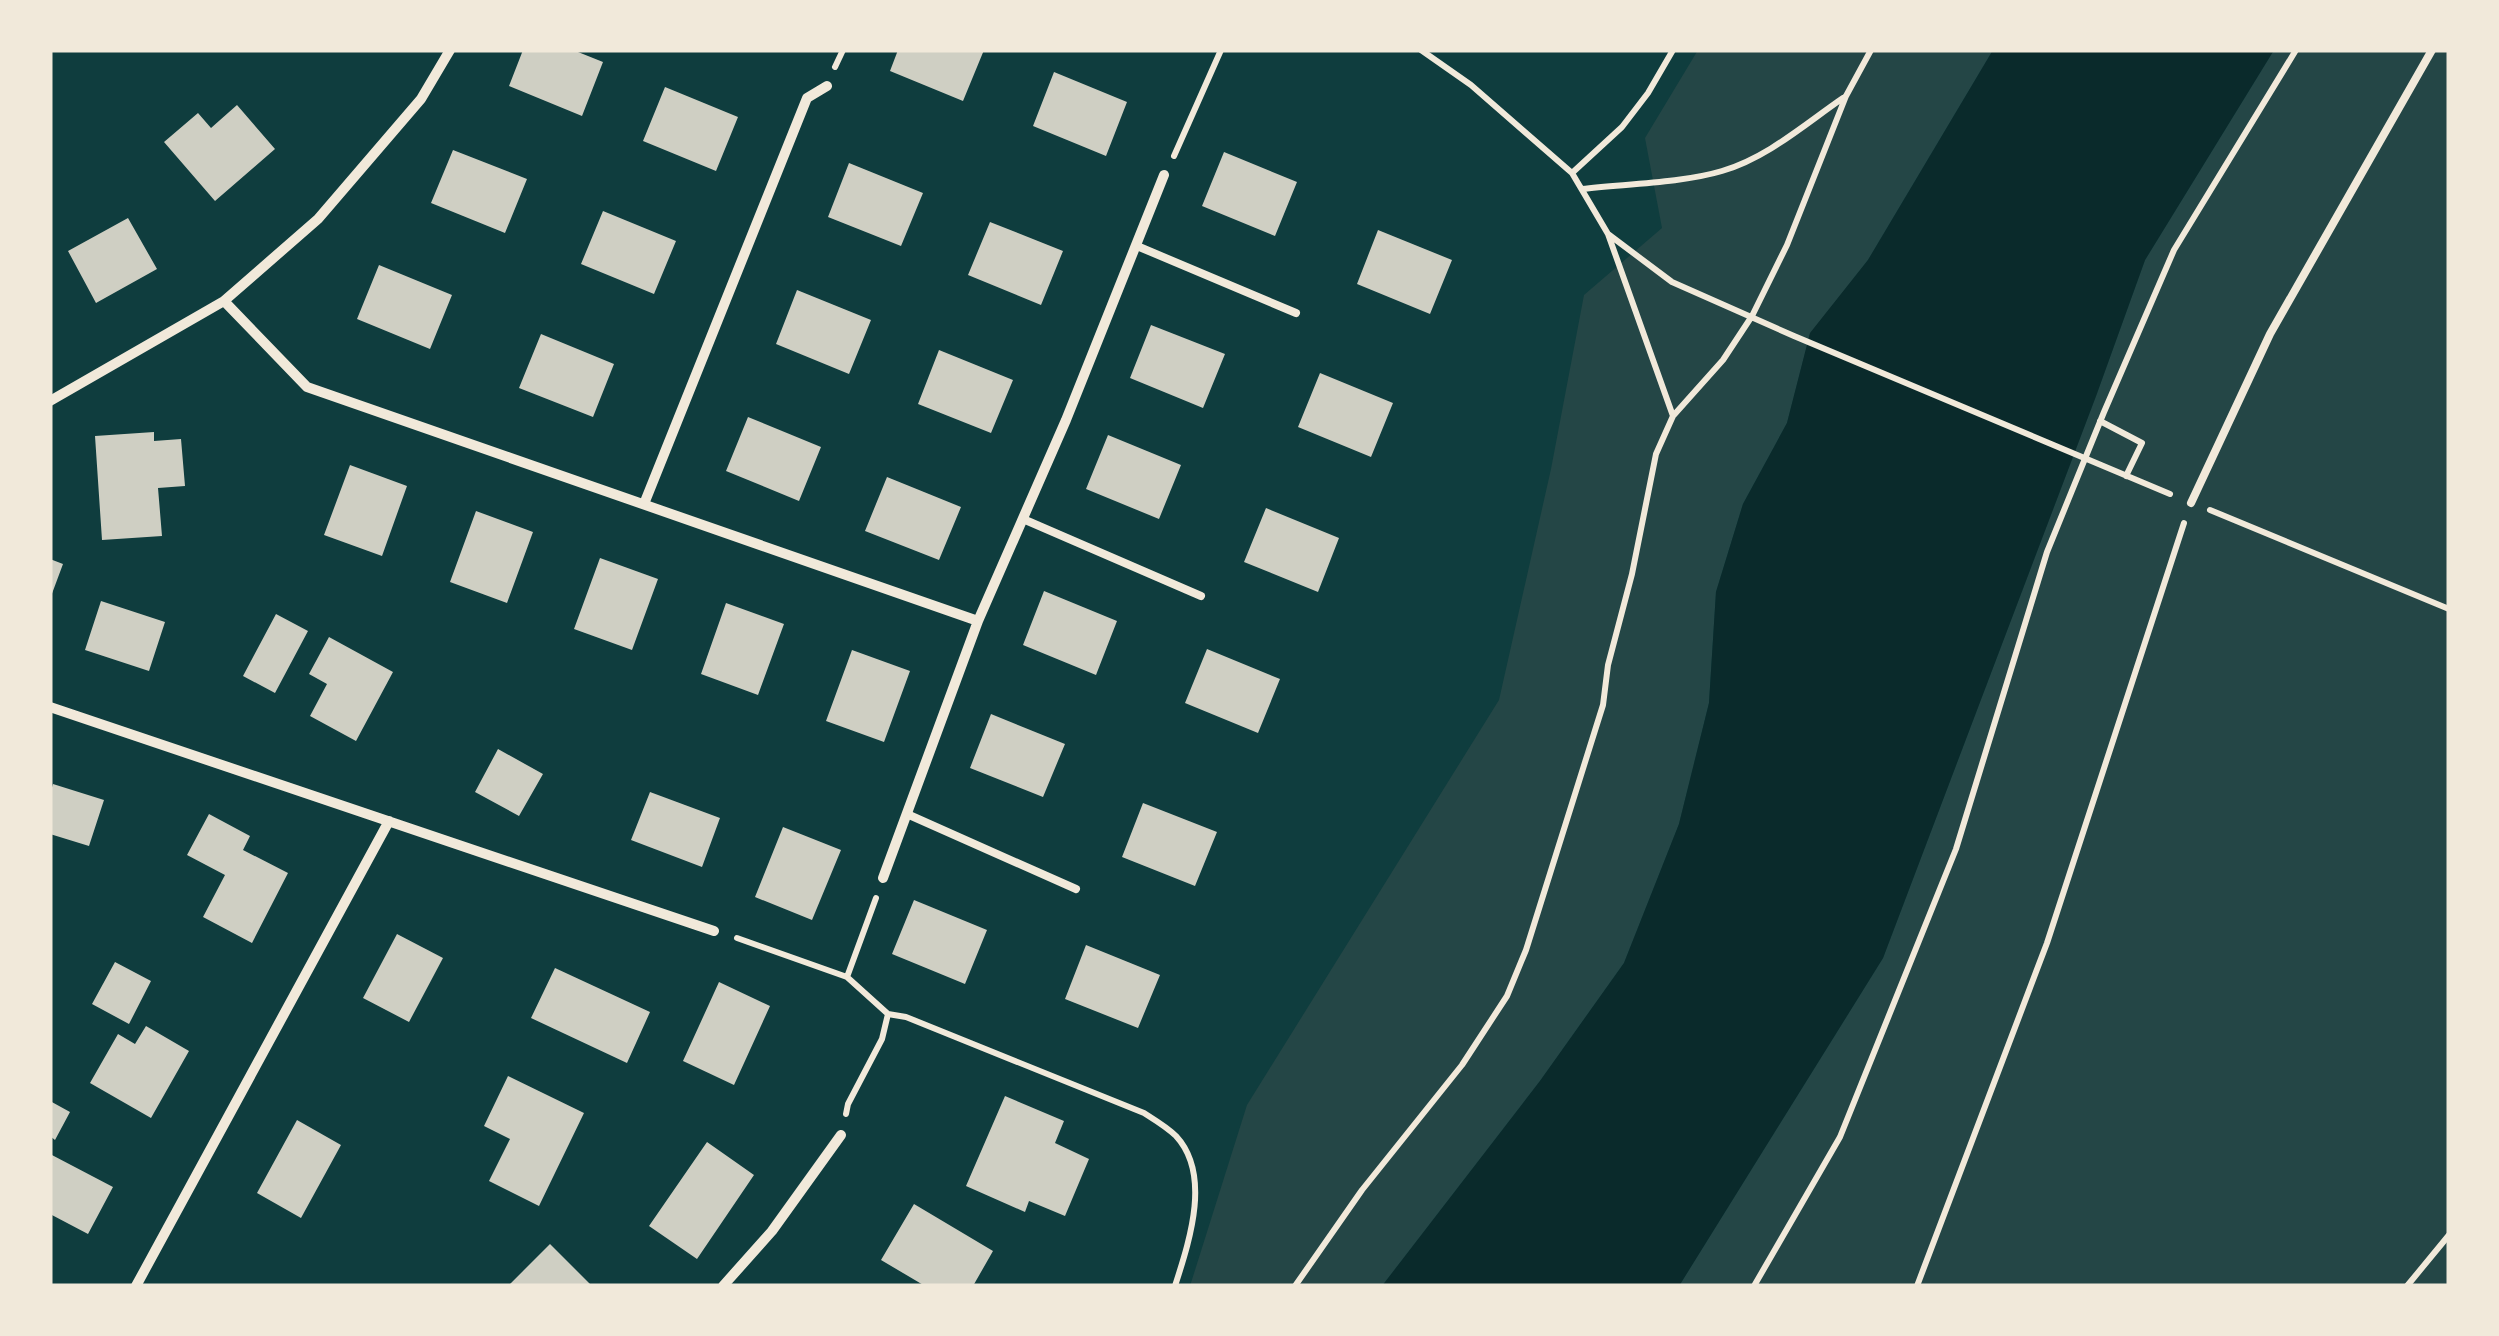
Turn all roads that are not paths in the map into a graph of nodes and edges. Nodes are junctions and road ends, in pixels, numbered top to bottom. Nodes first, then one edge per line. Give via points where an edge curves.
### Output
1 (450, 50) edge
2 (2432, 50) edge
3 (826, 86) dead end
4 (1164, 175) road end
5 (1138, 246) junction
6 (224, 301) junction
7 (1296, 313) dead end
8 (50, 401) edge
9 (2191, 502) road end
10 (644, 504) junction
11 (1023, 519) junction
12 (1202, 596) dead end
13 (978, 621) junction
14 (50, 706) edge
15 (907, 814) junction
16 (389, 822) junction
17 (883, 878) road end
18 (1076, 889) dead end
19 (714, 931) road end
20 (841, 1135) road end
21 (136, 1286) edge
22 (723, 1286) edge

1 - 6 street via 421,99 318,218
2 - 9 lane via 2270,334
3 - 10 street via 806,98
4 - 5 street
5 - 7 lane
5 - 11 street
6 - 8 street
6 - 10 street via 307,387
10 - 13 street
11 - 12 lane
11 - 13 street
13 - 15 street
14 - 16 street
15 - 17 street
15 - 18 lane
16 - 19 street
16 - 21 street
20 - 22 street

